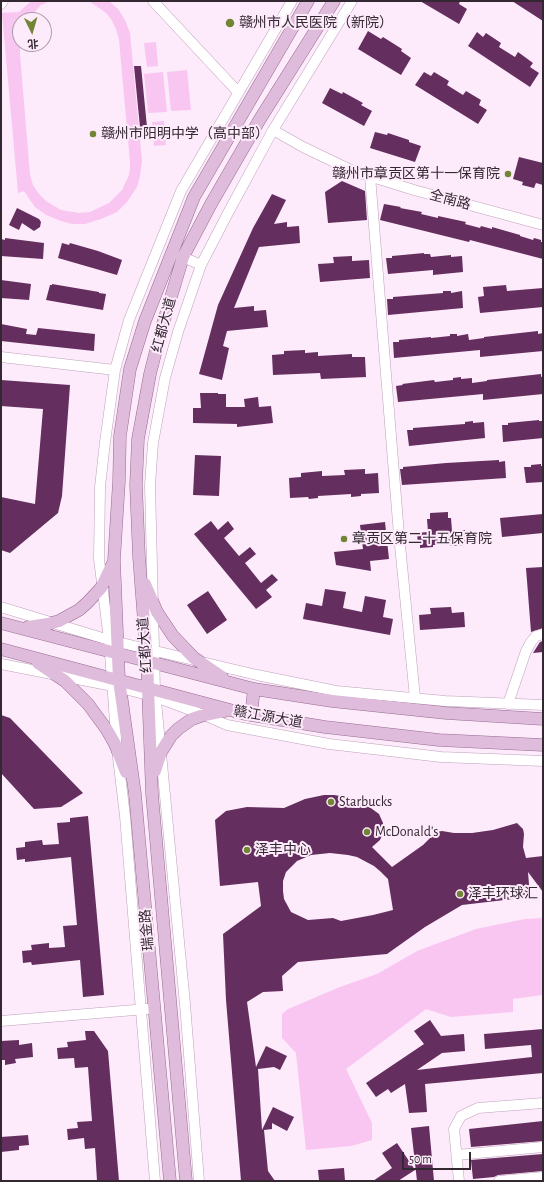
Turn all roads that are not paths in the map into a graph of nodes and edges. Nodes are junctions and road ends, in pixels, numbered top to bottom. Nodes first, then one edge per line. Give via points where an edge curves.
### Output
1 (4, 1) edge
2 (152, 1) edge
3 (292, 1) edge
4 (308, 1) edge
5 (334, 1) edge
6 (352, 1) edge
7 (1, 4) edge
8 (238, 92) junction
9 (273, 130) junction
10 (370, 176) junction
11 (543, 225) edge
12 (157, 247) junction
13 (178, 254) junction
14 (201, 265) junction
15 (1, 357) edge
16 (115, 370) junction
17 (139, 557) junction
18 (114, 560) junction
19 (102, 586) junction
20 (154, 606) junction
21 (1, 607) edge
22 (1, 623) edge
23 (52, 623) junction
24 (15, 626) junction
25 (543, 634) edge
26 (114, 647) junction
27 (1, 648) edge
28 (150, 650) junction
29 (25, 655) junction
30 (198, 661) junction
31 (150, 662) junction
32 (1, 664) edge
33 (56, 674) junction
34 (116, 683) junction
35 (251, 688) junction
36 (152, 693) junction
37 (415, 698) junction
38 (508, 704) junction
39 (543, 705) edge
40 (204, 715) junction
41 (248, 715) junction
42 (543, 718) edge
43 (543, 745) edge
44 (117, 749) junction
45 (160, 753) junction
46 (543, 761) edge
47 (135, 794) junction
48 (152, 794) junction
49 (155, 1008) junction
50 (141, 1010) junction
51 (1, 1021) edge
52 (543, 1103) edge
53 (543, 1147) edge
54 (457, 1155) junction
55 (543, 1177) edge
56 (155, 1181) edge
57 (170, 1181) edge
58 (186, 1181) edge
59 (199, 1181) edge
60 (459, 1181) edge
61 (499, 1181) edge

1 - 7 street
2 - 8 street
3 - 8 street
4 - 13 main road, 红都大道 via 194,197
5 - 13 main road, 红都大道
6 - 9 street
8 - 12 street via 181,191
9 - 10 street, 全南路 via 353,171
9 - 14 street
10 - 11 street, 全南路
10 - 37 street via 398,535
12 - 13 street
12 - 16 street via 128,320
13 - 14 street
13 - 17 main road, 红都大道 via 150,374 138,439 136,485
13 - 18 main road, 红都大道 via 145,321 130,368 120,436
14 - 20 street via 164,378 153,443 150,485
15 - 16 street
16 - 19 street via 100,487 99,559
17 - 20 main road via 145,586
17 - 28 main road, 红都大道
18 - 19 main road
18 - 26 main road, 红都大道
19 - 23 main road via 79,610
19 - 26 street
20 - 28 street
20 - 30 main road via 173,636
21 - 23 street
22 - 24 main road, 赣江源大道
23 - 24 main road
23 - 26 street
24 - 26 main road, 赣江源大道
25 - 38 street via 536,636 526,651
26 - 28 street
26 - 31 main road, 赣江源大道
26 - 34 main road, 红都大道
27 - 29 main road, 赣江源大道
28 - 30 street
28 - 31 main road, 红都大道
29 - 33 main road
29 - 34 main road, 赣江源大道
30 - 35 main road via 220,676
30 - 37 street via 336,691
31 - 35 main road, 赣江源大道
31 - 36 main road, 红都大道
32 - 33 street
33 - 34 street
33 - 44 main road via 88,704
34 - 36 main road, 赣江源大道
34 - 44 street
34 - 47 main road, 瑞金路
35 - 41 main road
35 - 42 main road, 赣江源大道 via 332,701 446,713
36 - 40 street
36 - 41 main road, 赣江源大道
36 - 45 street
36 - 48 main road, 瑞金路
37 - 38 street
38 - 39 street
40 - 41 main road via 227,711
40 - 45 main road via 192,719 178,730
40 - 46 street via 227,725 329,744 441,758
41 - 43 main road, 赣江源大道 via 439,740
44 - 47 main road
44 - 50 street
45 - 48 main road
45 - 59 street via 185,1004
47 - 49 main road, 瑞金路
48 - 58 main road, 瑞金路
49 - 50 street
49 - 57 main road, 瑞金路
50 - 51 street
50 - 56 street
52 - 54 street via 478,1108 461,1116 454,1129
53 - 54 street
54 - 60 street
55 - 61 street

